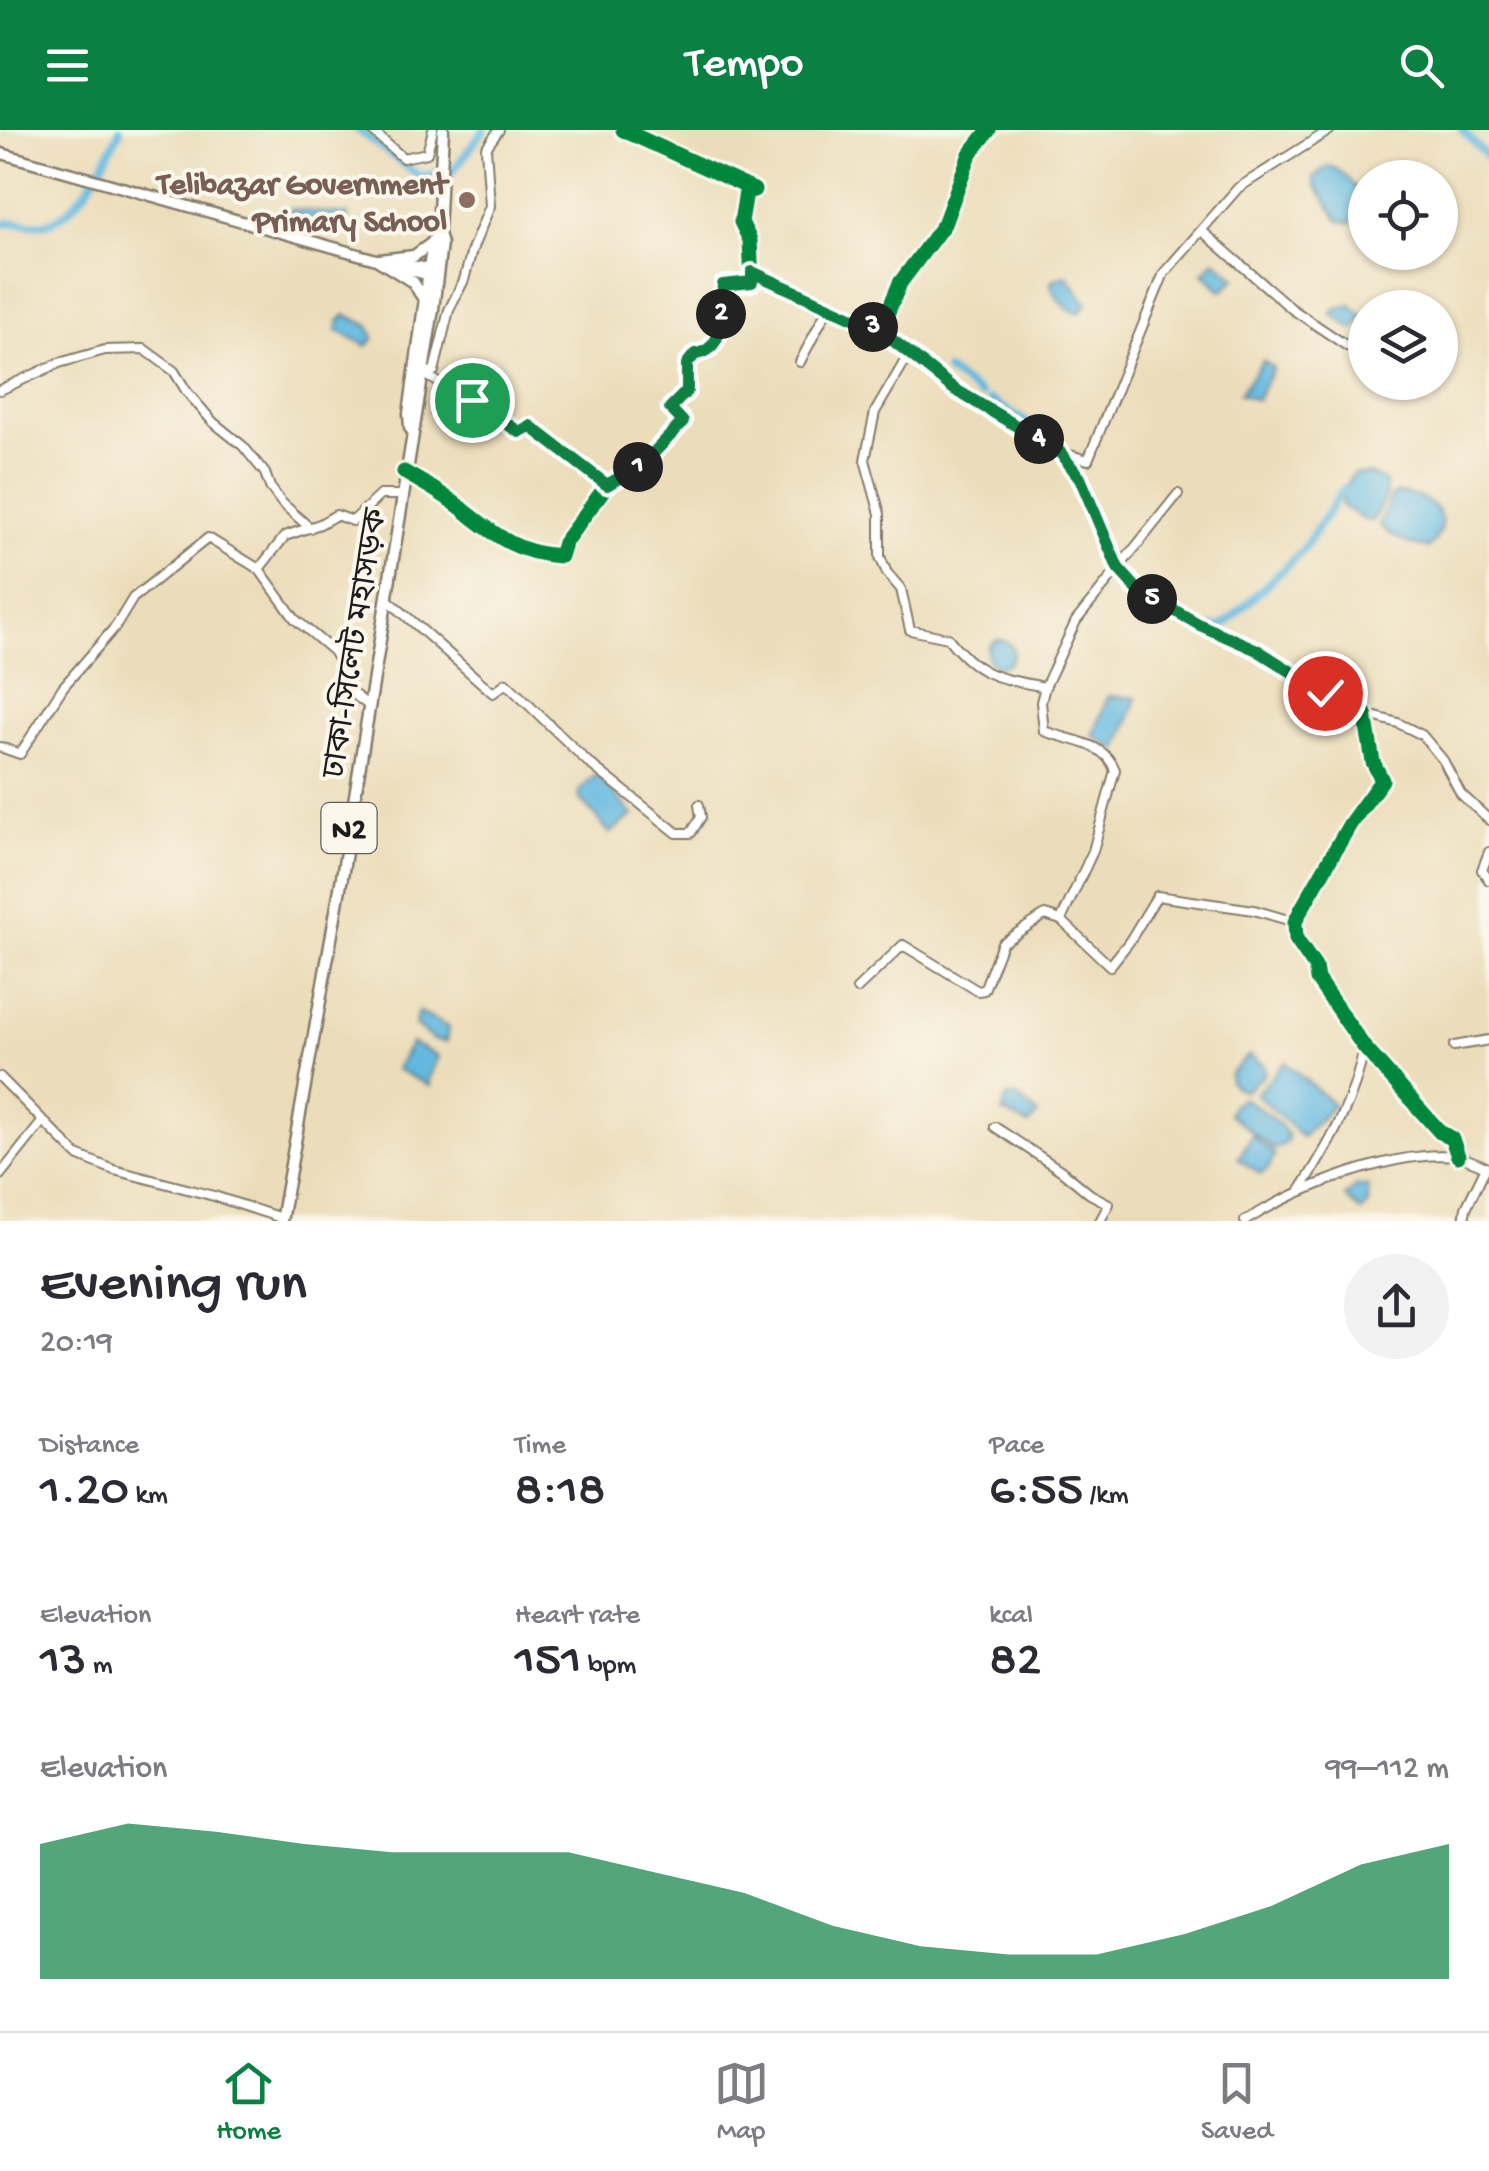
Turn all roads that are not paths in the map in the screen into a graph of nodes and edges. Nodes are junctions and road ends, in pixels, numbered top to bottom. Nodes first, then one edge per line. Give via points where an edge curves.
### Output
1 (372, 130) edge
2 (434, 130) edge
3 (442, 130) edge
4 (499, 130) edge
5 (623, 130) edge
6 (989, 130) edge
7 (1330, 130) edge
8 (0, 152) edge
9 (1202, 231) junction
10 (436, 237) junction
11 (384, 261) junction
12 (434, 269) junction
13 (752, 272) junction
14 (425, 302) junction
15 (828, 308) junction
16 (880, 330) junction
17 (1347, 346) dead end
18 (909, 354) junction
19 (800, 362) dead end
20 (423, 373) junction
21 (0, 390) edge
22 (410, 434) junction
23 (1059, 451) junction
24 (404, 472) junction
25 (607, 485) junction
26 (1178, 494) dead end
27 (401, 495) junction
28 (310, 528) junction
29 (1118, 568) junction
30 (259, 569) junction
31 (387, 599) junction
32 (1045, 687) junction
33 (368, 705) junction
34 (1365, 714) junction
35 (0, 747) edge
36 (699, 805) dead end
37 (1489, 820) edge
38 (1489, 852) edge
39 (1489, 880) edge
40 (1061, 920) junction
41 (1295, 922) junction
42 (857, 988) dead end
43 (1489, 1040) edge
44 (1454, 1046) dead end
45 (1364, 1047) junction
46 (0, 1076) edge
47 (42, 1122) junction
48 (995, 1127) dead end
49 (1458, 1156) junction
50 (0, 1175) edge
51 (1298, 1193) junction
52 (281, 1220) edge
53 (1100, 1221) edge
54 (1245, 1221) edge
55 (1464, 1221) edge

1 - 2 street via 403,158 428,153
3 - 10 highway
4 - 20 street via 486,148 490,206 449,310 434,371
5 - 13 street via 754,190 746,192 742,222
6 - 16 street via 970,154 944,224 900,284
7 - 9 street via 1238,188
8 - 11 main road
9 - 17 street via 1292,309
9 - 23 street via 1164,274 1088,460
10 - 11 highway via 414,256
10 - 12 highway
11 - 12 main road
11 - 14 highway via 413,282
12 - 14 highway
12 - 20 highway, ঢাকা-সিলেট মহাসড়ক / N2
13 - 15 street
13 - 25 street via 752,282 723,285 722,330 687,364 687,391 670,408 683,422 643,464
14 - 22 highway
15 - 16 street
15 - 19 street
16 - 18 street
18 - 23 street
18 - 32 street via 875,412 866,460 880,514 880,557 901,588 910,630 948,638 987,675
20 - 22 highway, ঢাকা-সিলেট মহাসড়ক / N2
20 - 25 street via 519,432 530,426
21 - 28 street via 105,350 144,350 174,370 213,422 266,473 282,504
22 - 24 highway, ঢাকা-সিলেট মহাসড়ক / N2
23 - 29 street via 1080,478
24 - 25 street via 497,538 544,555 560,556
24 - 27 highway, ঢাকা-সিলেট মহাসড়ক / N2
26 - 29 street
27 - 28 street via 380,495 354,520 336,515
27 - 31 highway, ঢাকা-সিলেট মহাসড়ক / N2
28 - 30 street via 285,536
29 - 32 street via 1076,620
29 - 34 street via 1164,606 1257,650
30 - 33 street via 295,619 334,651 352,693
30 - 35 street via 208,538 133,598 20,754
31 - 33 highway, ঢাকা-সিলেট মহাসড়ক / N2
31 - 36 street via 493,692 506,683 589,763 677,833 692,833 701,818
32 - 40 street via 1044,732 1086,743 1115,770 1093,851
33 - 52 highway, ঢাকা-সিলেট মহাসড়ক / N2
34 - 37 street via 1422,735 1461,794
34 - 41 street via 1382,780
38 - 39 street via 1482,870
40 - 41 street via 1110,966 1156,896
40 - 42 street via 1045,915 1002,943 984,990 903,945
41 - 45 street via 1296,939 1317,978
43 - 44 street
45 - 49 street via 1452,1139
45 - 51 street via 1360,1074 1331,1142
46 - 47 street
47 - 50 street
47 - 52 street via 76,1156
48 - 53 street via 1110,1204
49 - 51 street via 1394,1162
49 - 55 street via 1486,1167
51 - 54 street

